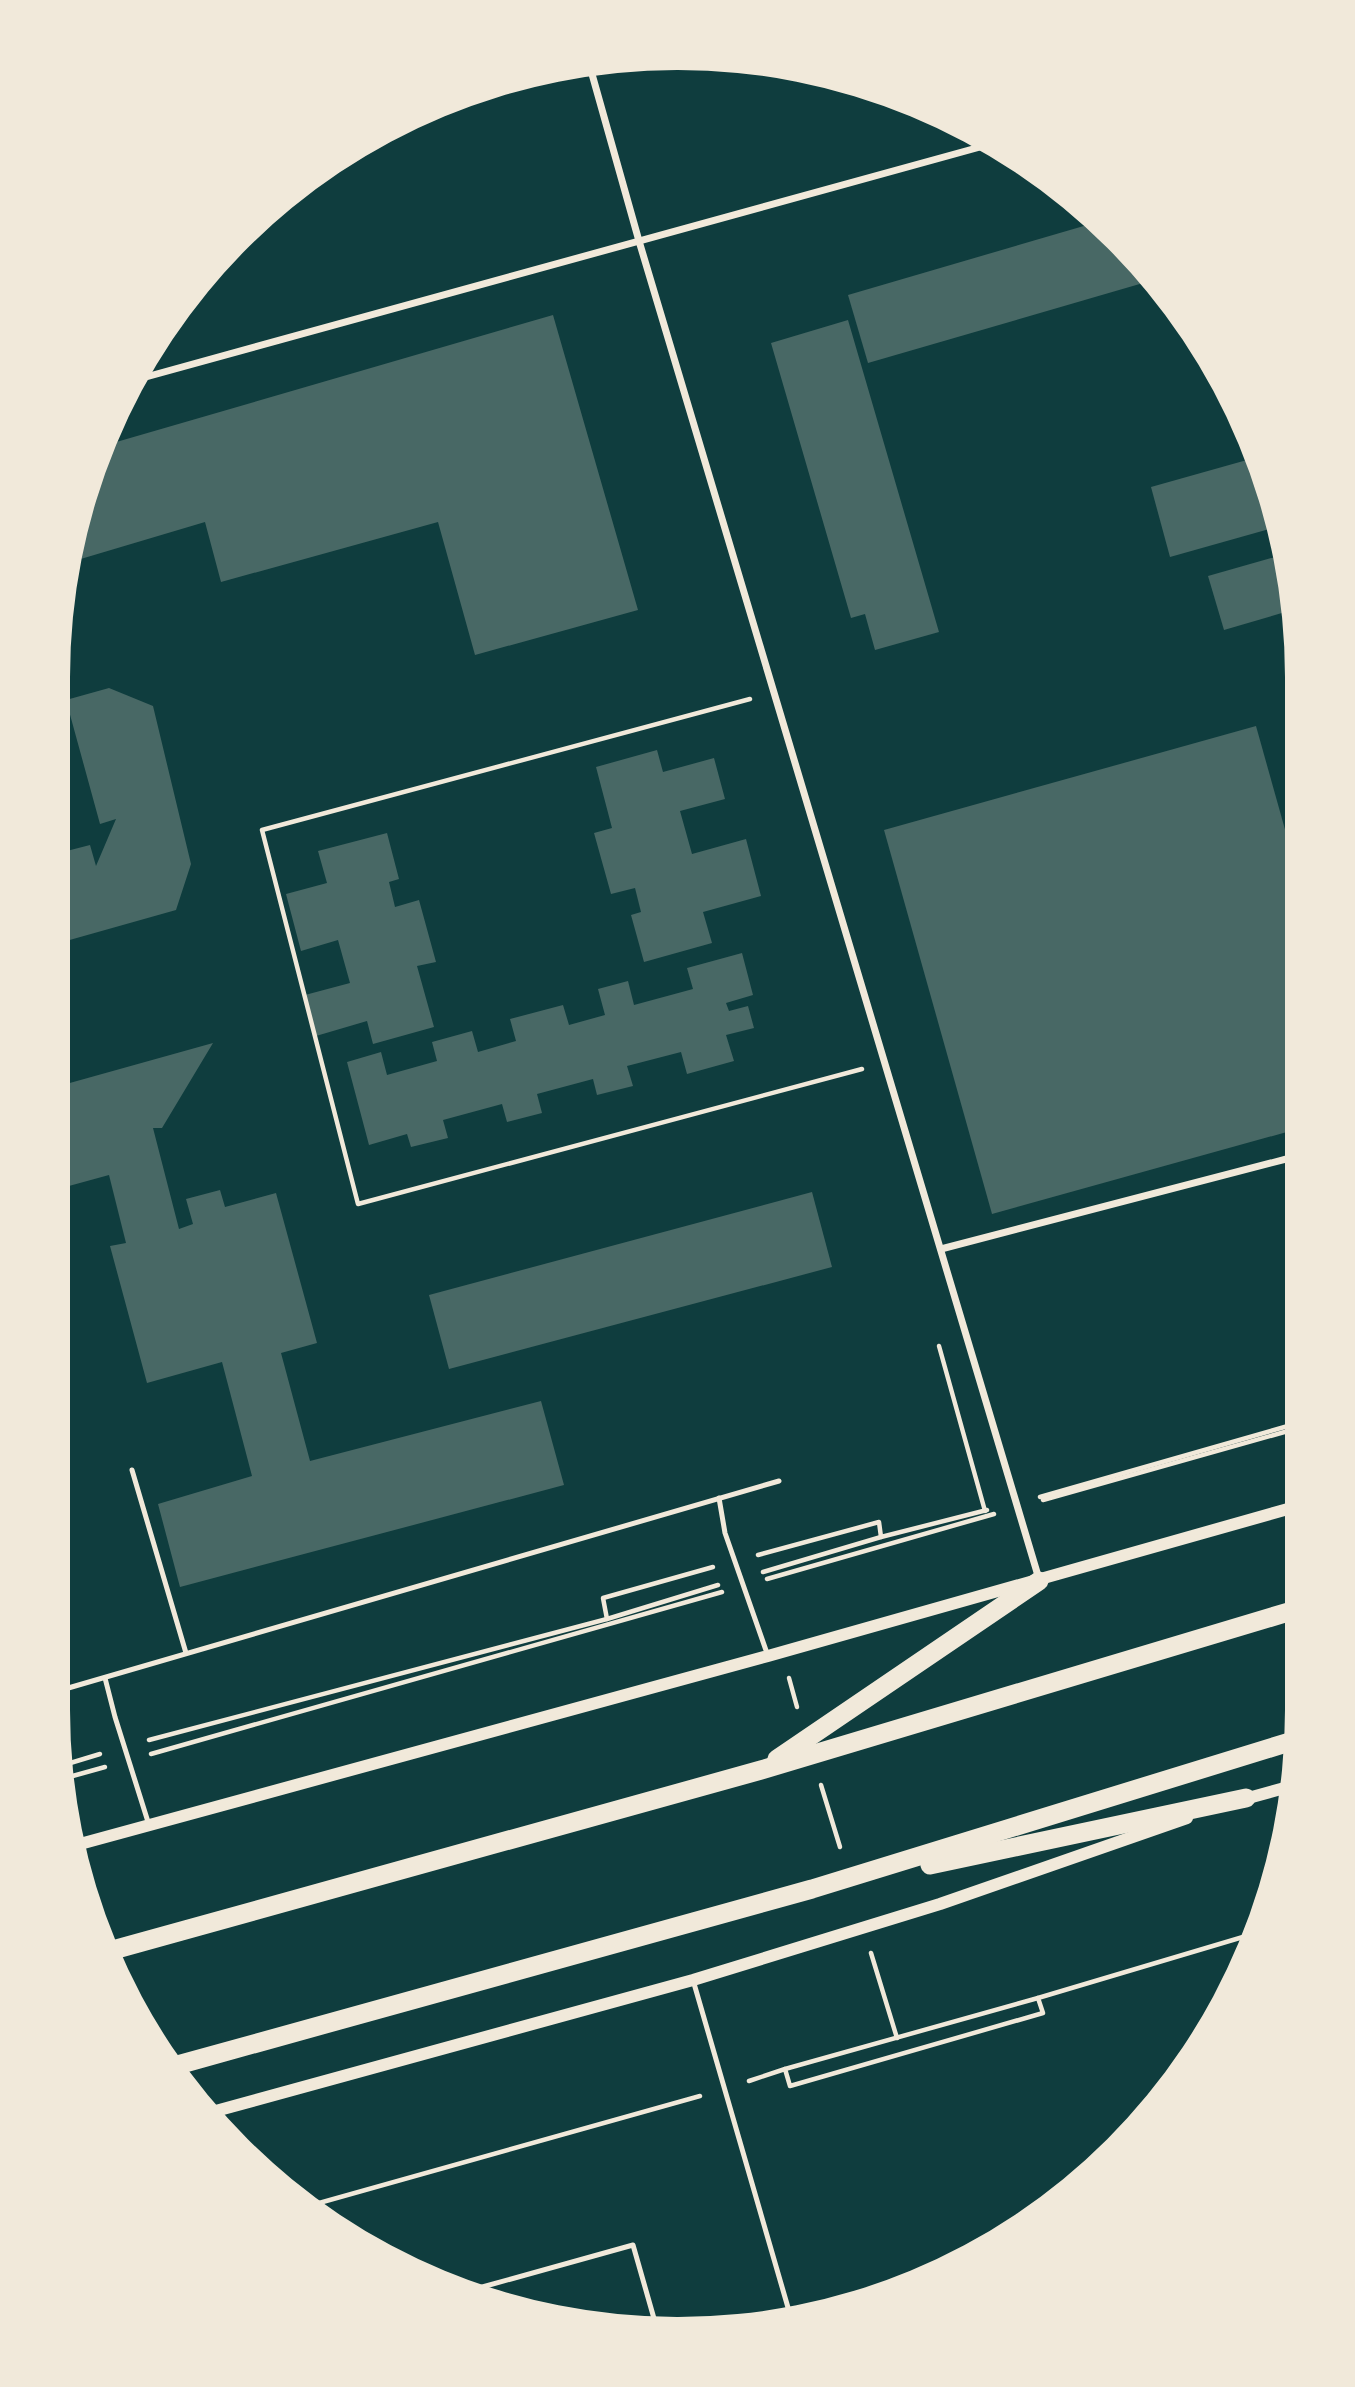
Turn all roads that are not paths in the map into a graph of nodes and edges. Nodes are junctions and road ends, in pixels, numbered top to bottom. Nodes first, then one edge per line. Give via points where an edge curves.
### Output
1 (593, 76) edge
2 (976, 148) edge
3 (639, 241) junction
4 (150, 376) edge
5 (1285, 1159) edge
6 (941, 1249) junction
7 (132, 1471) dead end
8 (779, 1482) dead end
9 (719, 1499) junction
10 (1285, 1510) edge
11 (1039, 1581) junction
12 (1285, 1613) edge
13 (186, 1653) junction
14 (768, 1656) junction
15 (105, 1678) junction
16 (70, 1688) edge
17 (1284, 1744) edge
18 (761, 1770) junction
19 (1280, 1789) edge
20 (1246, 1798) junction
21 (149, 1825) junction
22 (85, 1843) edge
23 (812, 1889) junction
24 (119, 1948) edge
25 (693, 1980) junction
26 (184, 2063) edge
27 (221, 2110) edge
28 (486, 2286) edge
29 (788, 2306) edge
30 (653, 2316) edge

1 - 3 street
2 - 3 street
3 - 4 street
3 - 6 street
5 - 6 street
6 - 11 street
7 - 13 lane
8 - 9 lane
9 - 13 lane
9 - 14 lane via 725,1533
10 - 11 street
11 - 14 street
11 - 18 highway
12 - 18 highway
13 - 15 lane
14 - 21 street
15 - 16 lane
15 - 21 lane
17 - 23 highway
18 - 24 highway
19 - 20 street
20 - 23 highway
20 - 25 street via 940,1904
21 - 22 street
23 - 26 highway
25 - 27 street
25 - 29 lane
28 - 30 lane via 633,2245

